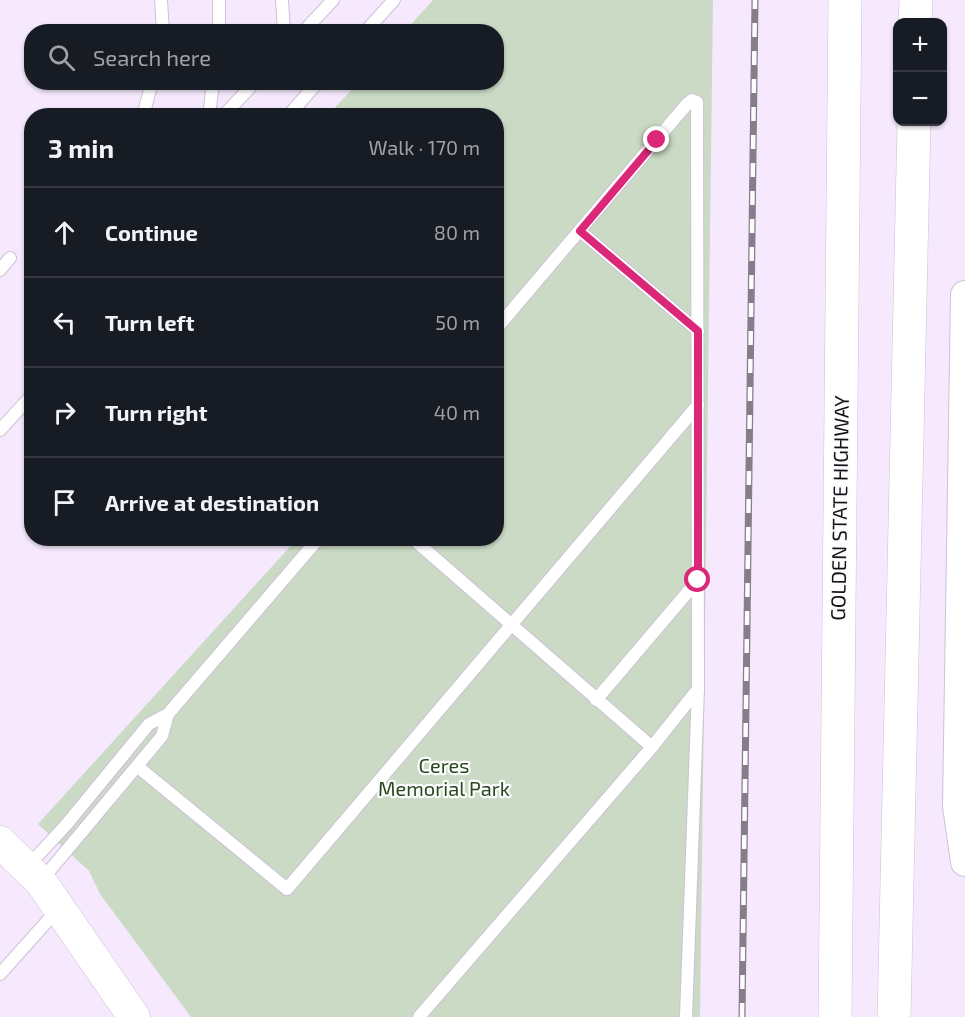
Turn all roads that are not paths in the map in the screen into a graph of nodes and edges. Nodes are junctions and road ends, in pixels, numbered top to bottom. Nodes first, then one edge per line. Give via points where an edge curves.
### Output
1 (161, 0) edge
2 (219, 0) edge
3 (282, 0) edge
4 (333, 0) edge
5 (394, 0) edge
6 (845, 0) edge
7 (916, 0) edge
8 (915, 18) edge
9 (162, 24) edge
10 (219, 24) edge
11 (284, 24) edge
12 (310, 24) edge
13 (372, 24) edge
14 (150, 90) edge
15 (212, 90) edge
16 (248, 90) edge
17 (311, 90) edge
18 (145, 108) edge
19 (210, 108) edge
20 (231, 108) edge
21 (295, 108) edge
22 (914, 126) edge
23 (580, 231) junction
24 (10, 258) dead end
25 (0, 270) edge
26 (965, 295) edge
27 (504, 320) edge
28 (698, 331) junction
29 (24, 404) edge
30 (698, 405) junction
31 (0, 430) edge
32 (312, 546) edge
33 (421, 546) edge
34 (698, 580) junction
35 (511, 625) junction
36 (698, 689) junction
37 (596, 699) junction
38 (168, 714) junction
39 (651, 747) junction
40 (138, 767) junction
41 (899, 807) junction
42 (0, 842) edge
43 (965, 862) edge
44 (33, 875) junction
45 (60, 907) junction
46 (0, 974) edge
47 (134, 1017) edge
48 (419, 1017) edge
49 (686, 1017) edge
50 (835, 1017) edge
51 (894, 1017) edge
52 (915, 1017) edge

1 - 9 lane
2 - 10 lane
3 - 11 lane
4 - 12 lane
5 - 13 lane
6 - 50 highway, GOLDEN STATE HIGHWAY
7 - 8 highway
14 - 18 lane
15 - 19 lane
16 - 20 lane
17 - 21 lane
22 - 41 highway
23 - 27 lane
23 - 28 lane
23 - 28 lane via 687,104 697,102
24 - 25 lane
26 - 43 street via 957,806
28 - 30 lane
29 - 31 lane
30 - 34 lane
30 - 35 lane
32 - 38 lane
33 - 35 lane
34 - 36 lane
34 - 37 lane
35 - 37 lane
35 - 40 lane via 287,889
36 - 39 lane
36 - 49 lane
37 - 39 lane
38 - 40 lane via 162,736
38 - 44 lane via 149,724 66,825
39 - 48 lane
40 - 44 lane
41 - 51 highway
41 - 52 highway
42 - 44 main road
44 - 45 main road
45 - 46 lane
45 - 47 main road

